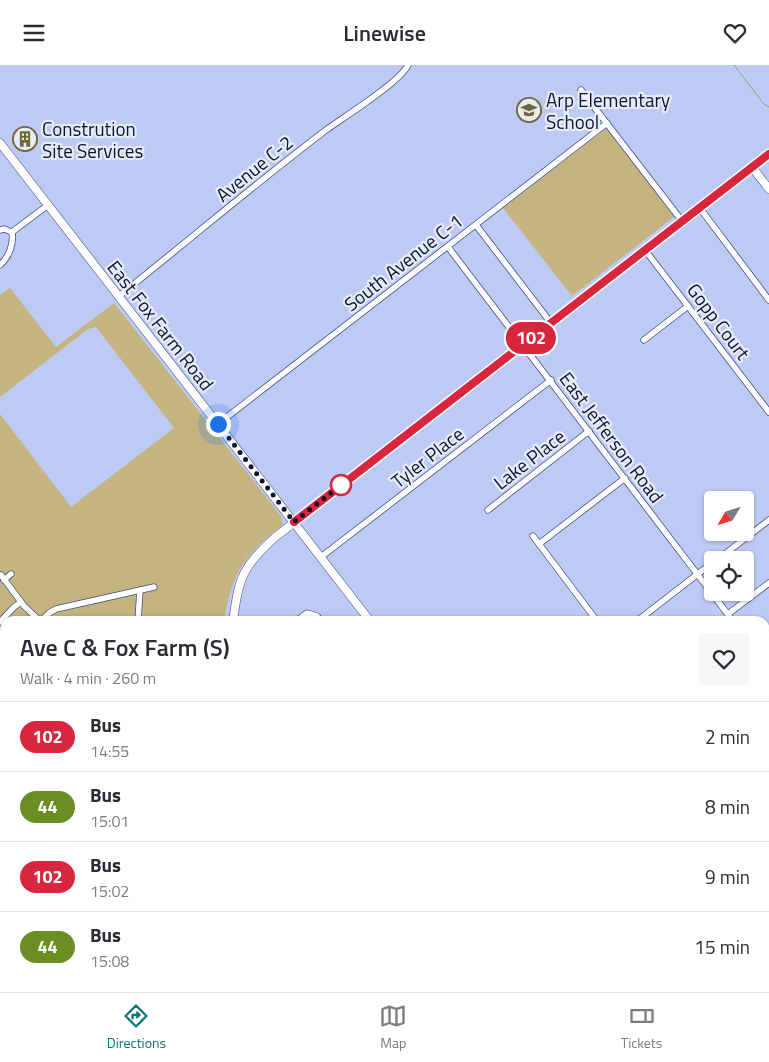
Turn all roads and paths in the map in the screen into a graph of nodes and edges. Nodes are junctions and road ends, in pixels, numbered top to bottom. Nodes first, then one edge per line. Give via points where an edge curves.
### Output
1 (408, 65) edge
2 (581, 90) dead end
3 (607, 123) junction
4 (0, 143) edge
5 (769, 154) edge
6 (752, 167) junction
7 (769, 189) edge
8 (48, 205) junction
9 (699, 207) junction
10 (682, 221) junction
11 (476, 225) junction
12 (0, 230) edge
13 (12, 232) junction
14 (448, 247) junction
15 (645, 250) junction
16 (0, 265) edge
17 (119, 296) junction
18 (769, 300) edge
19 (688, 305) junction
20 (551, 323) junction
21 (644, 340) dead end
22 (524, 344) junction
23 (551, 380) junction
24 (769, 412) edge
25 (218, 424) junction
26 (589, 431) junction
27 (625, 478) junction
28 (488, 510) dead end
29 (769, 520) edge
30 (294, 522) junction
31 (533, 536) dead end
32 (539, 544) junction
33 (729, 551) edge
34 (321, 557) junction
35 (704, 570) edge
36 (11, 574) dead end
37 (698, 575) junction
38 (3, 577) edge
39 (769, 583) edge
40 (154, 587) dead end
41 (140, 589) junction
42 (22, 602) junction
43 (728, 614) joint
44 (6, 616) edge
45 (35, 616) edge
46 (46, 616) edge
47 (138, 616) edge
48 (234, 616) edge
49 (366, 616) edge
50 (593, 616) edge
51 (644, 616) edge

1 - 17 street, Avenue C-2 via 395,80 325,131
2 - 3 street
3 - 10 street
3 - 11 street, South Avenue C-1
4 - 8 main road, East Fox Farm Road
5 - 6 main road
6 - 7 main road
6 - 9 main road
8 - 13 street
8 - 17 main road, East Fox Farm Road
9 - 10 main road
9 - 18 street
10 - 15 main road
11 - 14 street, South Avenue C-1
11 - 20 street
12 - 13 street
13 - 16 street via 8,257
14 - 22 street, East Jefferson Road
14 - 25 street, South Avenue C-1
15 - 19 street, Gopp Court
15 - 20 main road
17 - 25 main road, East Fox Farm Road
19 - 21 street
19 - 24 street, Gopp Court
20 - 22 main road
22 - 23 street, East Jefferson Road
22 - 30 main road
23 - 26 street, East Jefferson Road
23 - 34 street, Tyler Place
25 - 30 main road, East Fox Farm Road
26 - 27 street, East Jefferson Road
26 - 28 street, Lake Place
27 - 32 street
27 - 37 street, East Jefferson Road
29 - 33 street
30 - 34 main road, East Fox Farm Road
30 - 48 main road via 262,549 243,573
31 - 32 street
32 - 50 street
34 - 49 main road, East Fox Farm Road
35 - 37 street
36 - 38 street
37 - 43 street, East Jefferson Road
37 - 51 street
38 - 42 street
39 - 43 street
40 - 41 street
41 - 46 street via 56,609
41 - 47 street
42 - 44 street
42 - 45 street

